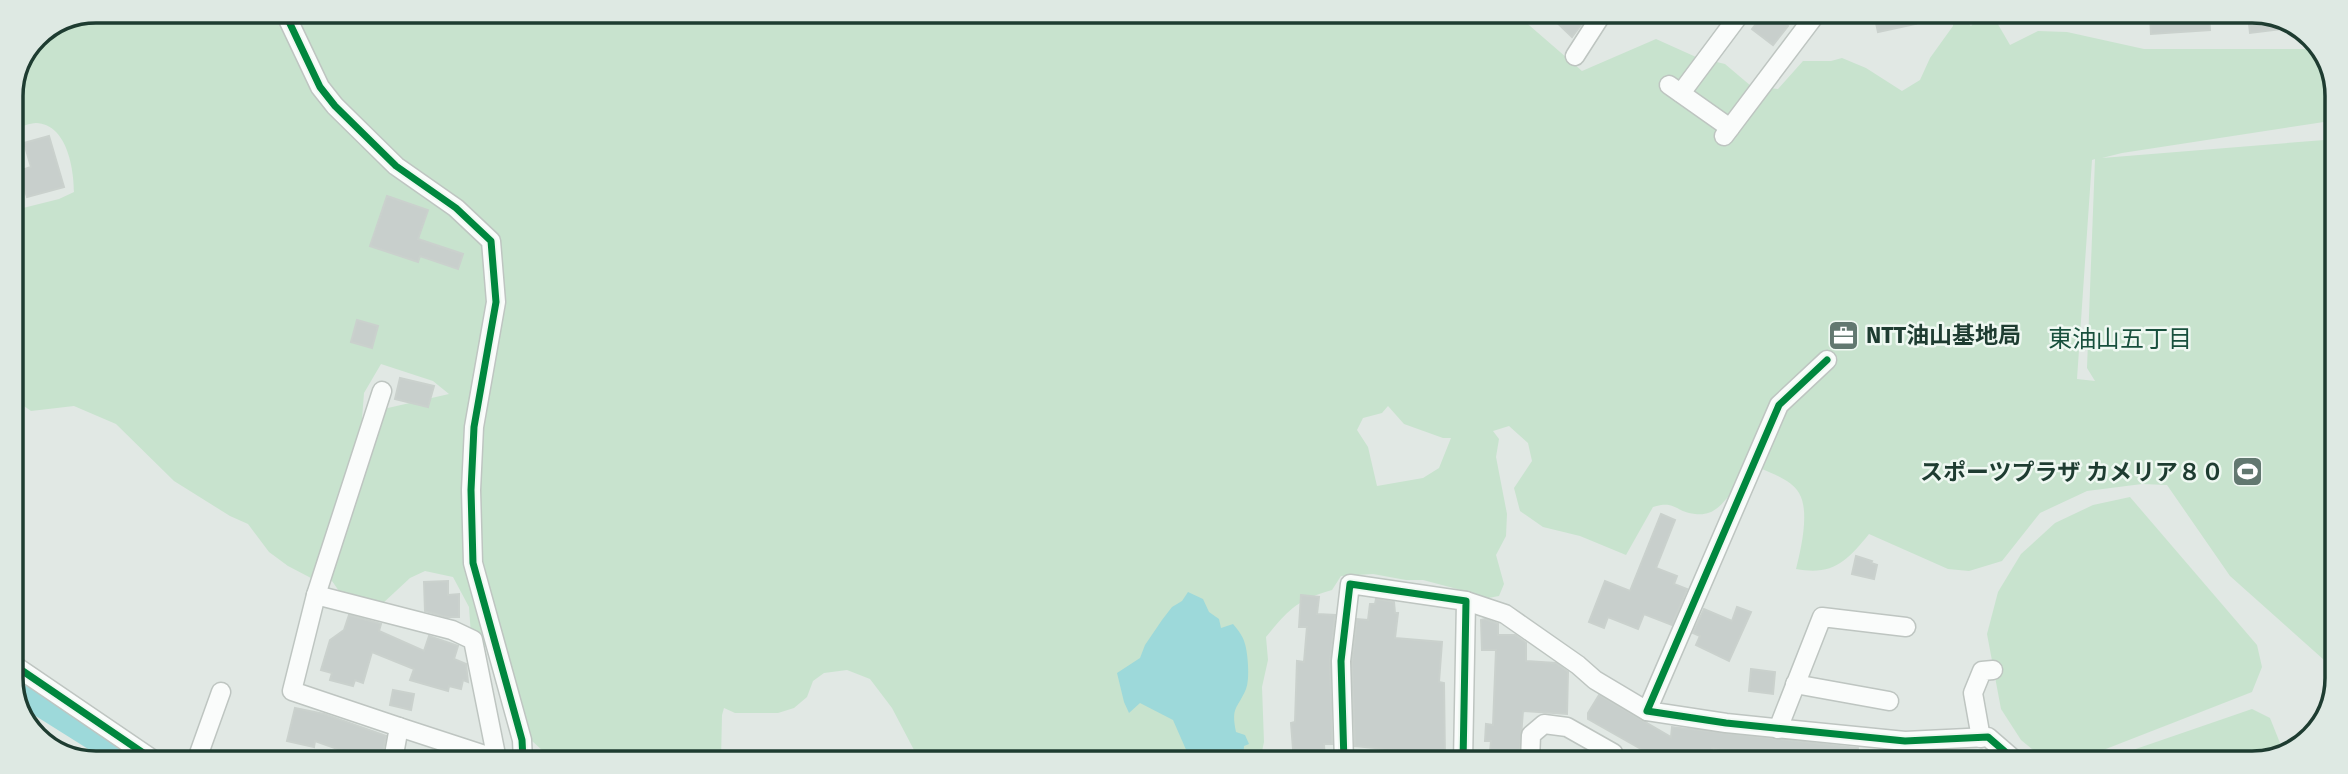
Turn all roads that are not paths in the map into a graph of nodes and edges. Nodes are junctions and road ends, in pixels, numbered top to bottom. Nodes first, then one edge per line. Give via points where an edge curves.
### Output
1 (290, 23) edge
2 (1596, 23) edge
3 (1732, 23) edge
4 (1809, 23) edge
5 (1575, 56) dead end
6 (1827, 360) dead end
7 (382, 391) dead end
8 (316, 595) junction
9 (1466, 601) junction
10 (1906, 627) dead end
11 (1993, 670) dead end
12 (23, 671) edge
13 (1796, 684) junction
14 (221, 692) dead end
15 (1889, 701) dead end
16 (1647, 711) junction
17 (399, 727) junction
18 (1778, 729) junction
19 (1981, 738) junction
20 (140, 751) edge
21 (200, 751) edge
22 (395, 751) edge
23 (470, 751) edge
24 (495, 751) edge
25 (523, 751) edge
26 (1344, 751) edge
27 (1463, 751) edge
28 (1530, 751) edge
29 (1610, 751) edge
30 (2004, 751) edge

1 - 25 street via 320,87 335,106 396,166 456,208 491,241 495,302 474,427 473,563
2 - 5 street
3 - 4 street via 1675,89 1727,132
6 - 16 street via 1779,405
7 - 8 street
8 - 17 street via 292,691
8 - 24 street via 452,630 472,640
9 - 16 street via 1505,614 1595,680
9 - 26 street via 1350,584 1341,661
9 - 27 street
10 - 13 street via 1822,617
11 - 19 street via 1982,671 1973,693
12 - 20 street
13 - 15 street
13 - 18 street
14 - 21 street
16 - 18 street
17 - 22 street
17 - 23 street
18 - 19 street via 1905,741
19 - 30 street via 1988,737
28 - 29 street via 1531,735 1544,724 1567,727

